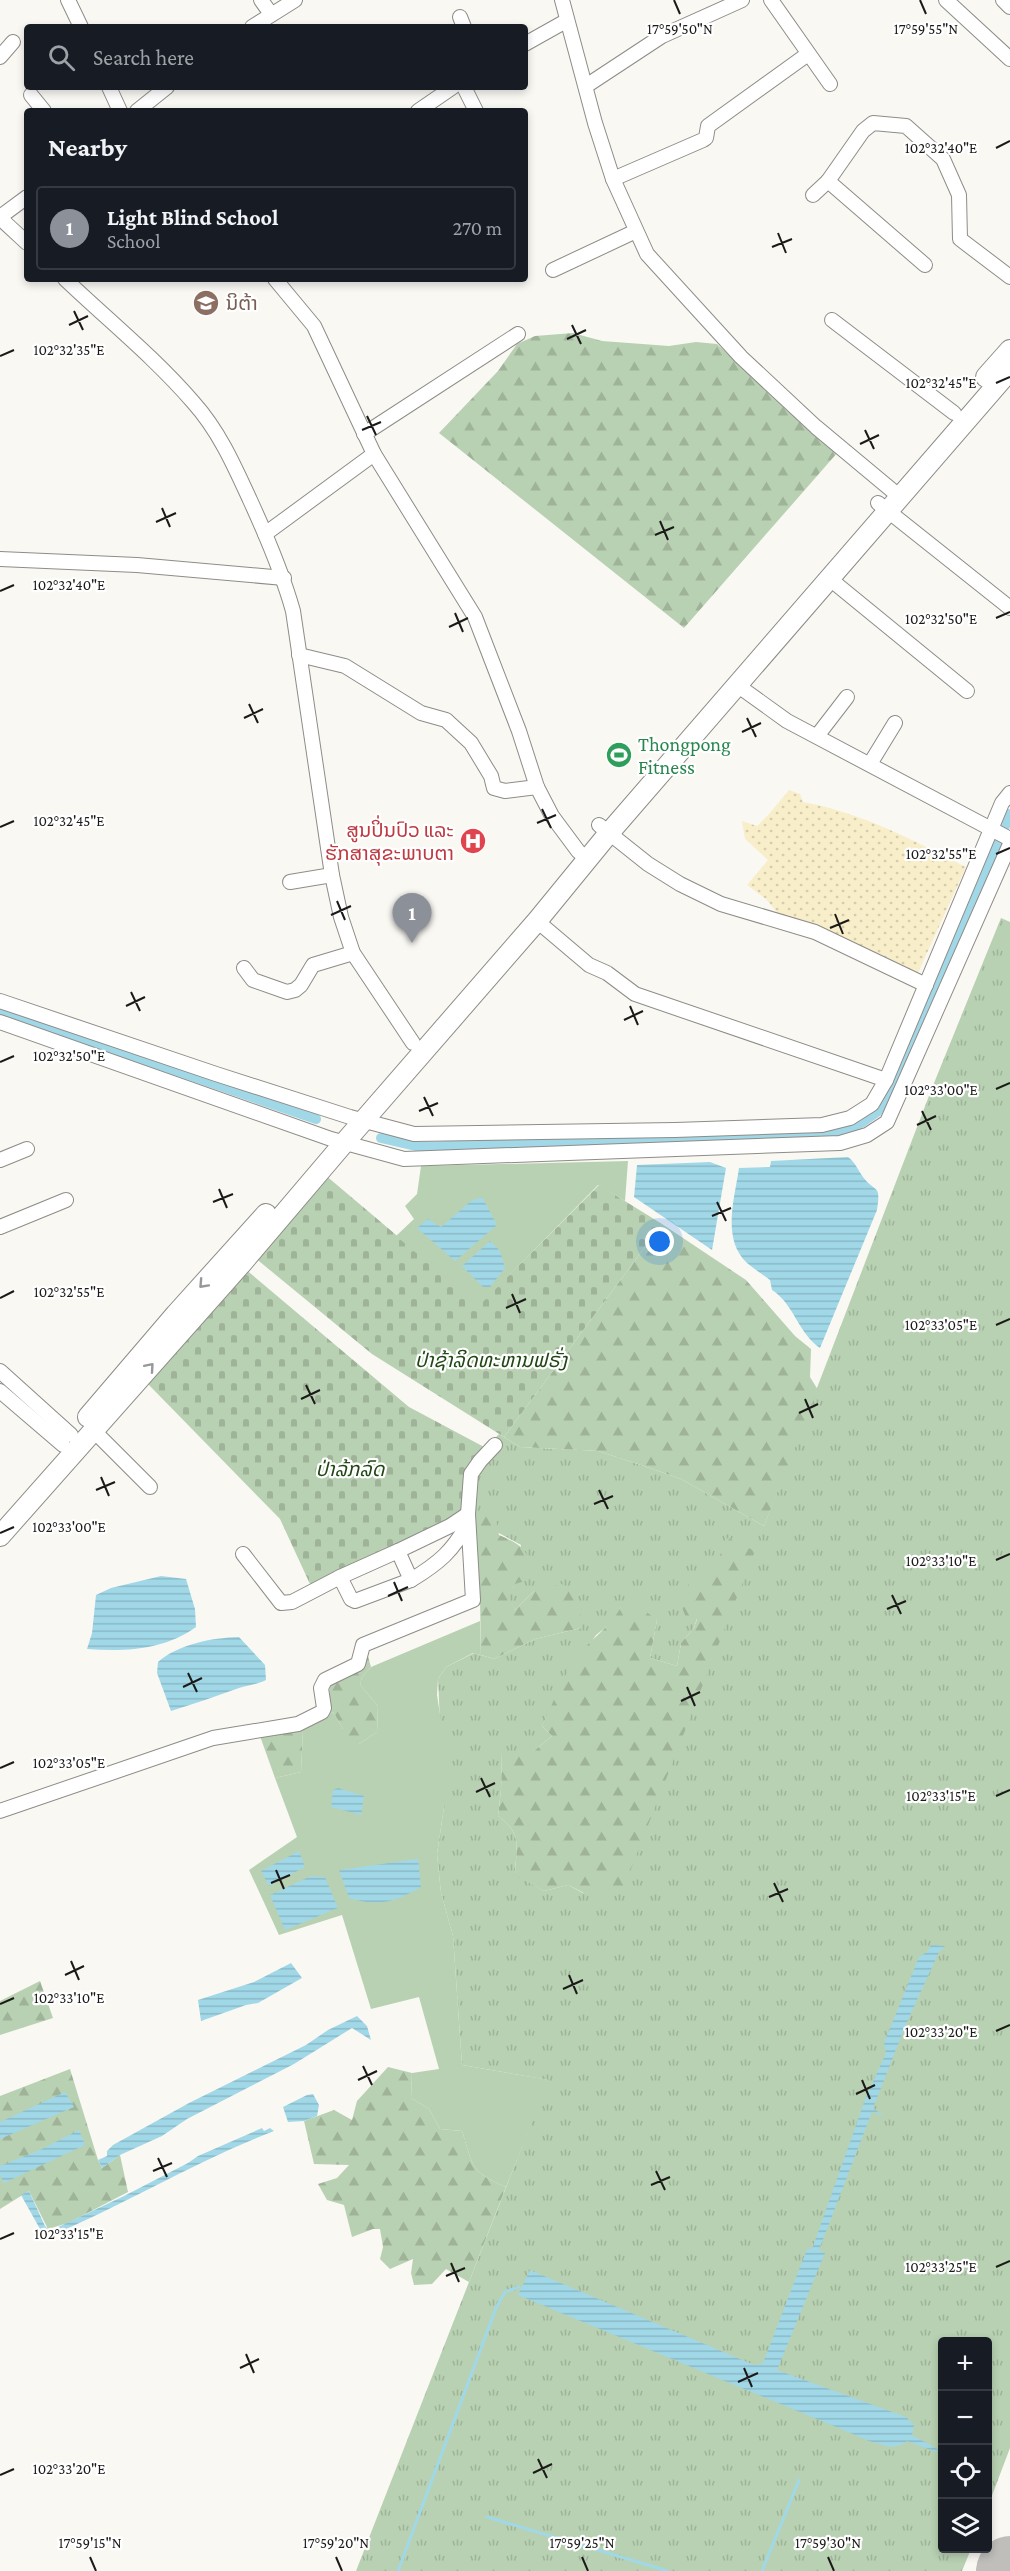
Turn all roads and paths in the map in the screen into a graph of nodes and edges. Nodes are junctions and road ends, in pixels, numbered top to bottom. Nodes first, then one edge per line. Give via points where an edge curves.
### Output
1 (68, 0) edge
2 (261, 0) edge
3 (295, 0) edge
4 (562, 0) edge
5 (742, 0) edge
6 (771, 0) edge
7 (946, 0) edge
8 (1003, 0) edge
9 (1010, 7) edge
10 (271, 14) junction
11 (566, 21) junction
12 (80, 24) edge
13 (256, 24) edge
14 (13, 42) dead end
15 (528, 42) edge
16 (808, 54) junction
17 (0, 57) edge
18 (1010, 58) edge
19 (830, 84) dead end
20 (586, 86) junction
21 (110, 90) edge
22 (163, 90) edge
23 (449, 90) edge
24 (466, 90) edge
25 (31, 95) dead end
26 (42, 108) edge
27 (119, 108) edge
28 (141, 108) edge
29 (422, 108) edge
30 (475, 108) edge
31 (613, 179) junction
32 (828, 181) junction
33 (813, 195) dead end
34 (24, 199) edge
35 (0, 218) edge
36 (636, 231) junction
37 (24, 240) edge
38 (925, 265) dead end
39 (553, 270) dead end
40 (1010, 277) edge
41 (68, 282) edge
42 (277, 282) edge
43 (832, 320) dead end
44 (518, 334) dead end
45 (1010, 350) edge
46 (1010, 370) edge
47 (954, 413) junction
48 (364, 434) junction
49 (374, 454) junction
50 (889, 500) junction
51 (265, 534) junction
52 (0, 559) edge
53 (284, 578) junction
54 (830, 579) junction
55 (1010, 608) edge
56 (299, 655) junction
57 (737, 685) junction
58 (967, 691) dead end
59 (847, 697) dead end
60 (895, 723) dead end
61 (817, 736) junction
62 (870, 764) junction
63 (537, 788) junction
64 (1010, 793) edge
65 (604, 829) junction
66 (1004, 836) edge
67 (583, 855) junction
68 (332, 875) junction
69 (290, 882) dead end
70 (537, 921) junction
71 (353, 953) junction
72 (244, 968) dead end
73 (926, 985) junction
74 (0, 1001) edge
75 (0, 1022) edge
76 (413, 1044) junction
77 (886, 1080) junction
78 (357, 1119) junction
79 (337, 1141) junction
80 (27, 1149) dead end
81 (0, 1160) edge
82 (66, 1200) dead end
83 (0, 1227) edge
84 (0, 1371) edge
85 (0, 1391) edge
86 (94, 1431) junction
87 (67, 1440) junction
88 (495, 1445) dead end
89 (150, 1486) dead end
90 (0, 1516) edge
91 (468, 1518) junction
92 (0, 1536) edge
93 (398, 1551) junction
94 (243, 1554) dead end
95 (340, 1577) junction
96 (411, 1580) junction
97 (0, 1811) edge

1 - 12 street
2 - 10 street
3 - 10 street
4 - 11 street
5 - 20 street via 662,36
6 - 16 street
7 - 18 street
8 - 9 street
10 - 13 street
11 - 15 street
11 - 20 street
14 - 17 street
16 - 19 street
16 - 31 street via 708,126 703,140
20 - 31 street
21 - 27 street
22 - 28 street
23 - 29 street
24 - 30 street
25 - 26 street
31 - 36 street
32 - 33 street
32 - 38 street
32 - 40 street via 873,123 906,126 944,159 959,195 960,239
34 - 35 street
35 - 37 street
36 - 39 street
36 - 50 street via 647,254 741,357
41 - 51 street via 129,335 194,403 224,443
42 - 48 street via 314,326
43 - 47 street
44 - 48 street
45 - 47 highway
46 - 50 highway
47 - 50 highway
48 - 49 street
49 - 51 street
49 - 63 street via 482,631
50 - 54 highway
50 - 55 street
50 - 65 highway
51 - 53 street
52 - 53 street via 137,565
53 - 56 street
54 - 57 highway
54 - 58 street
56 - 63 street via 345,666 421,713 446,720 471,743 494,788
56 - 68 street
57 - 61 street via 787,721
57 - 65 highway
59 - 61 street
60 - 62 street
61 - 62 street
62 - 66 street
63 - 67 street via 552,816
64 - 66 street via 1002,803
65 - 67 highway
65 - 73 street via 648,864 721,904 815,932
66 - 73 street
66 - 79 street via 887,1122 867,1135 840,1143 404,1159
67 - 70 highway
67 - 76 highway
68 - 69 street
68 - 71 street
70 - 77 street via 589,965 635,994
70 - 78 highway
71 - 72 street via 313,965 301,985 287,992 253,980
71 - 76 street
73 - 77 street
74 - 78 street
75 - 79 street
76 - 78 highway
77 - 78 street via 872,1104 849,1118 822,1125 414,1134
78 - 79 highway
86 -> 79 highway via 242,1263
79 -> 87 highway
80 - 81 street
82 - 83 street
84 - 87 street
85 - 87 street
86 - 89 street
86 - 92 highway
87 - 90 highway
88 - 91 street via 471,1474
91 - 93 street
91 - 96 street via 458,1541 441,1561
91 - 97 street via 473,1600 363,1645 358,1664 323,1683 324,1708 318,1715 298,1724 213,1738
93 - 95 street
93 - 96 street
94 - 95 street via 281,1603 292,1602
95 - 96 street via 355,1601

